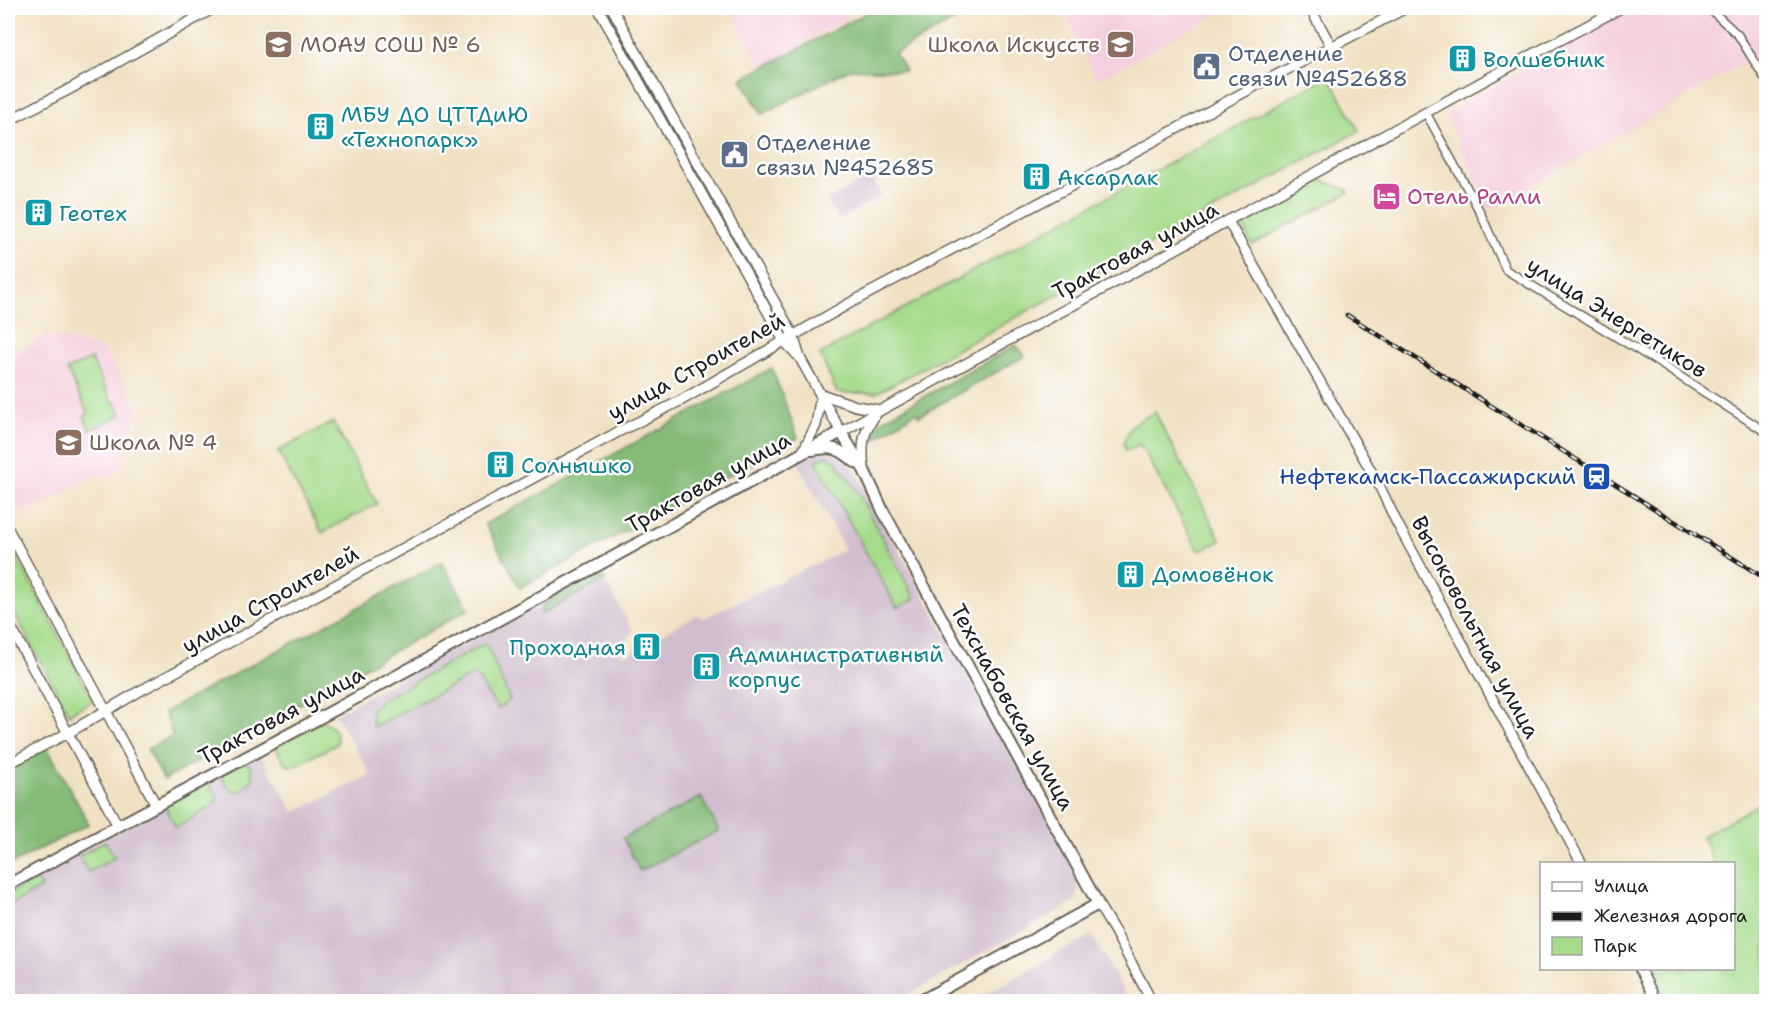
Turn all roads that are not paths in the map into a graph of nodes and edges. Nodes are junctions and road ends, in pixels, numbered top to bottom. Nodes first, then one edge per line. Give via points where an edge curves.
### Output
1 (214, 8) edge
2 (598, 8) edge
3 (612, 8) edge
4 (1310, 8) edge
5 (1406, 8) edge
6 (1621, 8) edge
7 (1709, 8) edge
8 (1331, 46) junction
9 (1767, 80) edge
10 (1426, 113) junction
11 (8, 121) edge
12 (1228, 221) junction
13 (793, 335) junction
14 (784, 341) junction
15 (800, 358) junction
16 (821, 394) junction
17 (879, 410) junction
18 (841, 432) junction
19 (1767, 432) edge
20 (803, 451) junction
21 (864, 470) junction
22 (8, 529) edge
23 (8, 622) edge
24 (106, 711) junction
25 (68, 733) junction
26 (8, 764) edge
27 (156, 805) junction
28 (118, 826) junction
29 (1581, 862) edge
30 (8, 885) edge
31 (1098, 904) junction
32 (1640, 970) edge
33 (919, 1002) edge
34 (1152, 1002) edge
35 (1657, 1002) edge

1 - 11 main road
2 - 14 main road
3 - 13 main road
4 - 8 main road
5 - 8 main road, улица Строителей
6 - 10 main road, Трактовая улица
7 - 9 street via 1738,35
8 - 13 main road, улица Строителей
10 - 12 main road, Трактовая улица
10 - 19 street, улица Энергетиков via 1479,210 1506,270
12 - 17 main road, Трактовая улица
12 - 29 main road, Высоковольтная улица via 1378,483
13 - 14 main road, улица Строителей
13 - 15 main road
14 - 15 main road
14 - 24 main road, улица Строителей
15 - 16 main road
16 - 17 main road
16 - 18 main road
16 - 20 main road via 816,425
17 - 18 main road, Трактовая улица
17 - 21 main road via 864,436
18 - 20 main road, Трактовая улица
18 - 21 main road, Техснабовская улица
20 - 21 main road via 836,448
20 - 27 main road, Трактовая улица
21 - 31 main road, Техснабовская улица
22 - 24 main road
23 - 25 main road
24 - 25 main road, улица Строителей
24 - 27 main road
25 - 26 main road, улица Строителей
25 - 28 main road
27 - 28 main road, Трактовая улица
28 - 30 main road, Трактовая улица
31 - 33 main road
31 - 34 main road, Техснабовская улица
32 - 35 main road

